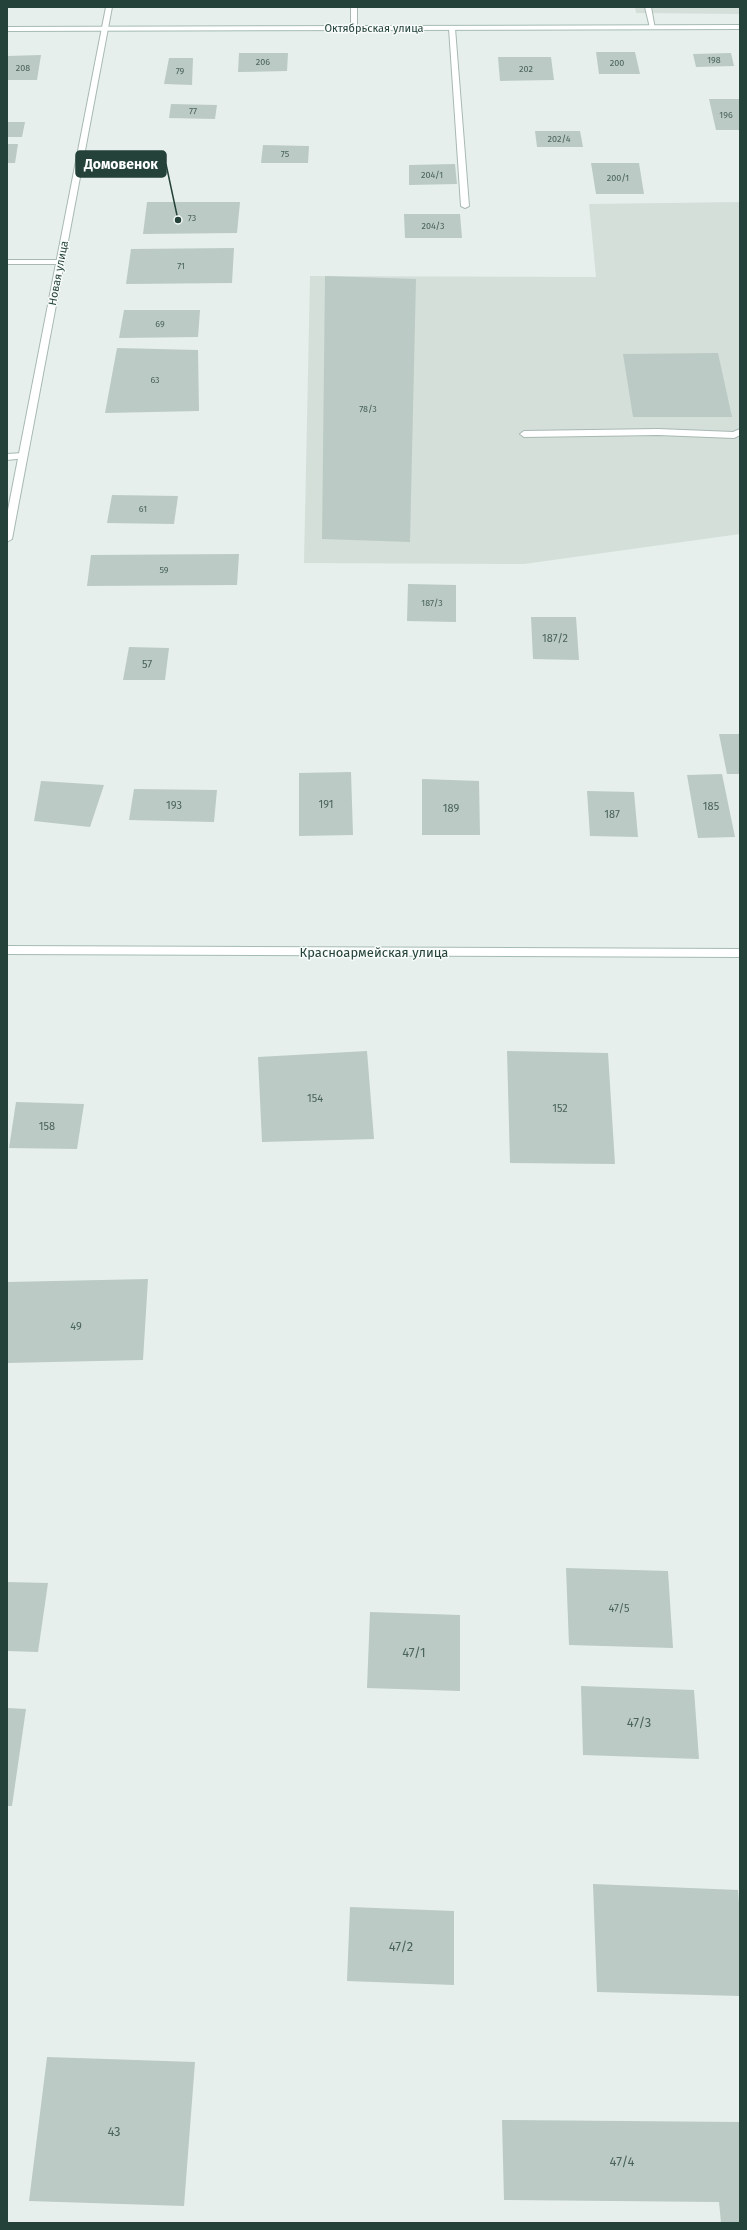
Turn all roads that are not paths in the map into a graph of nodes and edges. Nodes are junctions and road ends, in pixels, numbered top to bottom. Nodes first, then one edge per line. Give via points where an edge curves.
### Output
1 (109, 7) edge
2 (354, 7) edge
3 (648, 7) edge
4 (740, 27) edge
5 (105, 28) junction
6 (354, 28) junction
7 (452, 28) junction
8 (652, 28) junction
9 (7, 29) edge
10 (465, 206) dead end
11 (7, 262) edge
12 (60, 262) junction
13 (740, 432) edge
14 (524, 434) dead end
15 (23, 456) junction
16 (7, 457) edge
17 (7, 539) edge
18 (7, 950) edge
19 (740, 953) edge

1 - 5 main road, Новая улица
2 - 6 main road
3 - 8 main road
4 - 8 main road, Октябрьская улица
5 - 6 main road, Октябрьская улица
5 - 9 main road, Октябрьская улица
5 - 12 main road, Новая улица
6 - 7 main road, Октябрьская улица
7 - 8 main road, Октябрьская улица
7 - 10 main road
11 - 12 main road
12 - 15 main road, Новая улица
13 - 14 main road via 734,435 658,432
15 - 16 main road
15 - 17 main road, Новая улица
18 - 19 main road, Красноармейская улица

